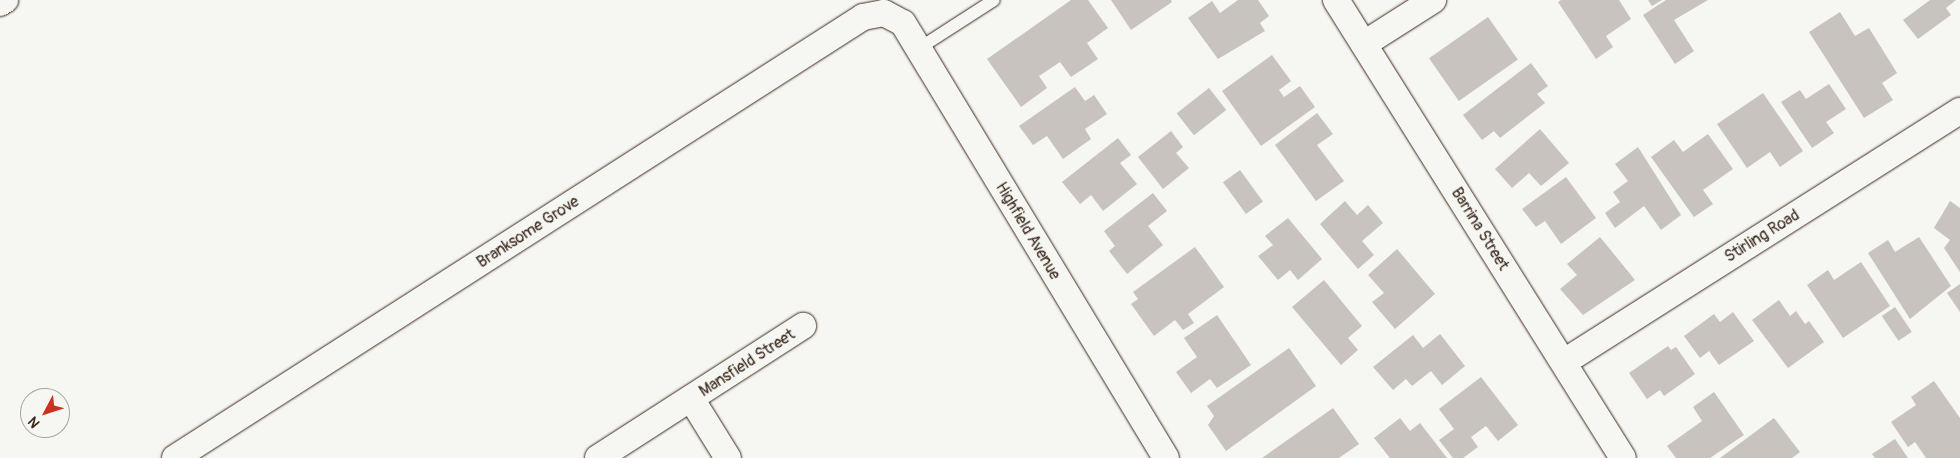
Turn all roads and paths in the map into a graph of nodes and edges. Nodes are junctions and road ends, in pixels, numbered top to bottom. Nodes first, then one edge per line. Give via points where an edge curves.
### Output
1 (5, 0) edge
2 (994, 0) edge
3 (1336, 0) edge
4 (1433, 0) edge
5 (0, 3) edge
6 (884, 12) joint
7 (1364, 44) junction
8 (918, 49) junction
9 (1960, 111) edge
10 (803, 326) dead end
11 (1564, 362) junction
12 (692, 400) junction
13 (188, 454) edge
14 (598, 458) edge
15 (728, 458) edge
16 (1166, 458) edge
17 (1623, 458) edge

1 - 5 street
2 - 8 lane
3 - 7 street, Barrina Street
4 - 7 street
6 - 8 street, Highfield Avenue via 903,23
6 - 13 street, Branksome Grove via 863,17
7 - 11 street, Barrina Street
8 - 16 street, Highfield Avenue
9 - 11 street, Stirling Road
10 - 12 street, Mansfield Street
11 - 17 street, Barrina Street
12 - 14 street, Mansfield Street
12 - 15 street, Mansfield Street

